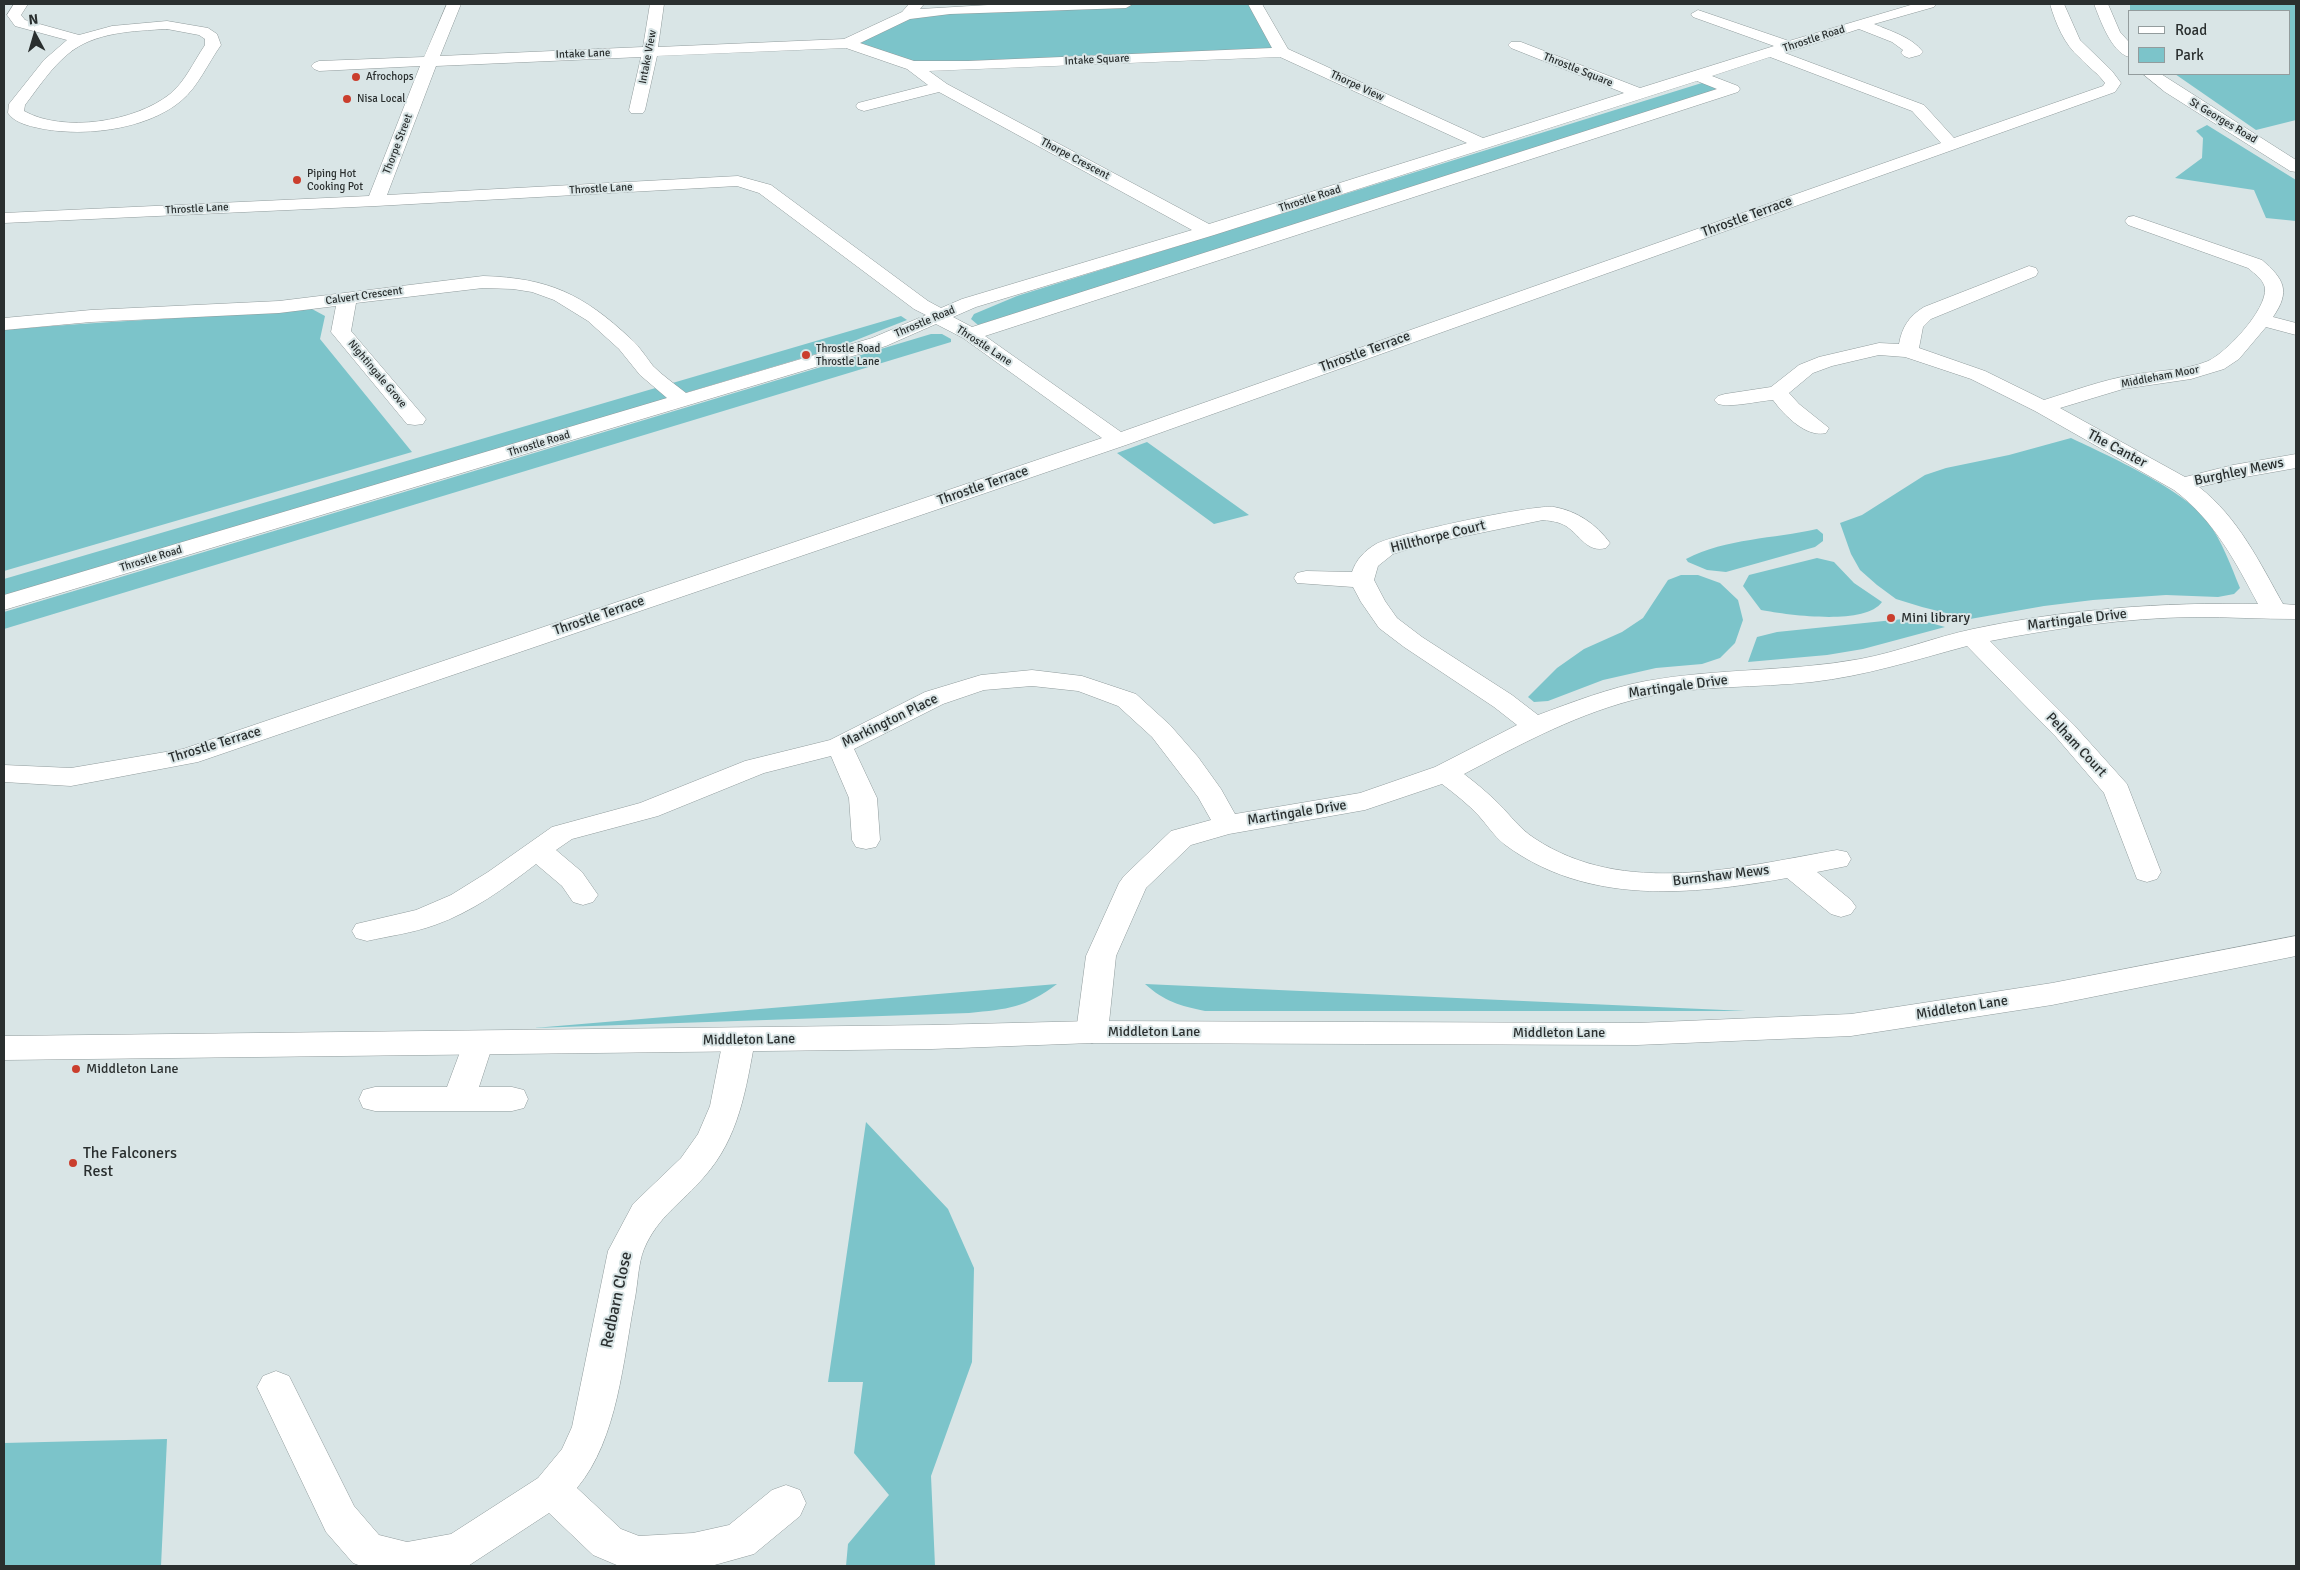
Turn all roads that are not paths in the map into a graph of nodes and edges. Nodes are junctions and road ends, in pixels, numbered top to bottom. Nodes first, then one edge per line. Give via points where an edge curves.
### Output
1 (21, 4) edge
2 (454, 4) edge
3 (657, 4) edge
4 (1126, 4) edge
5 (1255, 4) edge
6 (1886, 4) edge
7 (1929, 4) edge
8 (2057, 4) edge
9 (2101, 4) edge
10 (912, 9) edge
11 (1906, 11) junction
12 (1698, 14) dead end
13 (1860, 24) junction
14 (82, 40) junction
15 (846, 43) junction
16 (1516, 45) dead end
17 (1790, 47) junction
18 (650, 51) junction
19 (2128, 51) edge
20 (1282, 52) junction
21 (1772, 53) junction
22 (1909, 53) dead end
23 (430, 61) junction
24 (319, 66) dead end
25 (912, 66) junction
26 (2152, 75) edge
27 (1699, 76) junction
28 (941, 87) junction
29 (1640, 94) junction
30 (864, 106) dead end
31 (637, 110) dead end
32 (1483, 144) junction
33 (1950, 144) junction
34 (2296, 167) edge
35 (376, 201) junction
36 (4, 218) edge
37 (2134, 221) dead end
38 (1208, 231) junction
39 (2029, 272) dead end
40 (347, 299) junction
41 (938, 315) junction
42 (2261, 320) junction
43 (4, 324) edge
44 (2296, 329) edge
45 (970, 334) junction
46 (1908, 351) junction
47 (1779, 394) junction
48 (1725, 400) dead end
49 (683, 401) junction
50 (2042, 407) junction
51 (415, 419) dead end
52 (1818, 428) dead end
53 (1118, 440) junction
54 (2296, 461) edge
55 (2182, 485) junction
56 (1598, 544) dead end
57 (1306, 578) dead end
58 (1362, 580) junction
59 (4, 603) edge
60 (2285, 611) edge
61 (1972, 637) junction
62 (1535, 726) junction
63 (839, 746) junction
64 (1445, 773) junction
65 (4, 774) edge
66 (1226, 824) junction
67 (866, 840) dead end
68 (536, 849) junction
69 (1838, 859) dead end
70 (1792, 867) junction
71 (2147, 872) dead end
72 (584, 895) dead end
73 (1841, 907) dead end
74 (367, 931) dead end
75 (2296, 946) edge
76 (1092, 1032) junction
77 (739, 1040) junction
78 (477, 1044) junction
79 (4, 1048) edge
80 (374, 1099) dead end
81 (459, 1099) junction
82 (512, 1099) dead end
83 (276, 1387) dead end
84 (552, 1490) junction
85 (786, 1503) dead end

1 - 14 street via 14,15 20,23
2 - 23 street, Thorpe Street
3 - 18 street, Intake View
4 - 10 street
5 - 20 street
6 - 11 street
7 - 11 street, Throstle Road
8 - 33 street, Throstle Terrace via 2070,37 2112,81 2109,89
9 - 19 street via 2113,33
10 - 15 street
11 - 13 street, Throstle Road
12 - 17 street
13 - 17 street, Throstle Road
13 - 22 street via 1897,39 1915,52
14 - 14 street via 63,50 17,104 16,113 25,120 42,125 83,126 145,114 165,106 177,96 213,45 212,37 203,31 167,25 118,30
15 - 18 street, Intake Lane
15 - 25 street, Thorpe Crescent
16 - 29 street, Throstle Square
17 - 21 street, Throstle Road
18 - 23 street, Intake Lane
18 - 31 street, Intake View
20 - 25 street, Intake Square
20 - 32 street, Thorpe View
21 - 27 street, Throstle Road
21 - 33 street via 1918,108
23 - 24 street, Intake Lane
23 - 35 street, Thorpe Street
25 - 28 street, Thorpe Crescent
26 - 34 street, St Georges Road
27 - 29 street, Throstle Road
27 - 45 street, Throstle Road via 1732,89
28 - 30 street
28 - 38 street, Thorpe Crescent
29 - 32 street, Throstle Road
32 - 38 street, Throstle Road
33 - 53 street, Throstle Terrace
35 - 36 street, Throstle Lane
35 - 41 street, Throstle Lane via 738,182 765,189
37 - 42 street, Middleham Moor via 2242,258 2259,268 2275,287 2275,299
38 - 41 street, Throstle Road
39 - 46 street via 1931,311 1917,320 1912,328
40 - 43 street, Calvert Crescent via 279,307 90,316
40 - 49 street, Calvert Crescent via 483,282 536,287 561,296 595,317 626,345 647,371
40 - 51 street, Nightingale Grove via 341,332
41 - 45 street, Throstle Lane
41 - 49 street, Throstle Road via 879,342
42 - 44 street
42 - 50 street, Middleham Moor via 2227,359 2200,370 2124,383
45 - 53 street, Throstle Lane
46 - 47 street, The Canter via 1879,349 1826,361 1806,369 1781,388
46 - 50 street, The Canter via 1978,375
47 - 48 street
47 - 52 street via 1797,414
49 - 59 street, Throstle Road
50 - 55 street, The Canter
53 - 65 street, Throstle Terrace via 188,756 71,777
54 - 55 street, Burghley Mews
55 - 60 street, The Canter via 2199,496 2231,534
56 - 58 street, Hillthorpe Court via 1576,522 1561,514 1525,515 1386,548 1367,563
57 - 58 street
58 - 62 street via 1388,623
60 - 61 street, Martingale Drive via 2192,610 2112,614
61 - 62 street, Martingale Drive via 1863,666 1646,689 1593,703
61 - 71 street, Pelham Court via 2117,790
62 - 64 street, Martingale Drive
63 - 66 street, Markington Place via 934,698 981,683 1032,678 1082,684 1127,700 1161,730 1211,795
63 - 67 street via 863,798
63 - 68 street, Markington Place via 755,767 648,810 562,833
64 - 66 street, Martingale Drive via 1366,802
64 - 70 street, Burnshaw Mews via 1526,846 1554,863 1593,875 1641,883 1686,883
66 - 76 street, Martingale Drive via 1181,838 1134,883 1101,956
68 - 72 street via 572,879
68 - 74 street, Markington Place via 498,879 461,902 424,918
69 - 70 street, Burnshaw Mews
70 - 73 street
75 - 76 street, Middleton Lane via 2052,994 1851,1025 1637,1034
76 - 77 street, Middleton Lane
77 - 78 street, Middleton Lane
77 - 84 street, Redbarn Close via 726,1106 713,1139 693,1166 646,1214 626,1251 591,1427 577,1460
78 - 79 street, Middleton Lane
78 - 81 street
80 - 81 street
81 - 82 street
83 - 84 street, Redbarn Close via 340,1519 367,1550 407,1561 459,1550
84 - 85 street via 607,1542 638,1555 693,1552 740,1541

